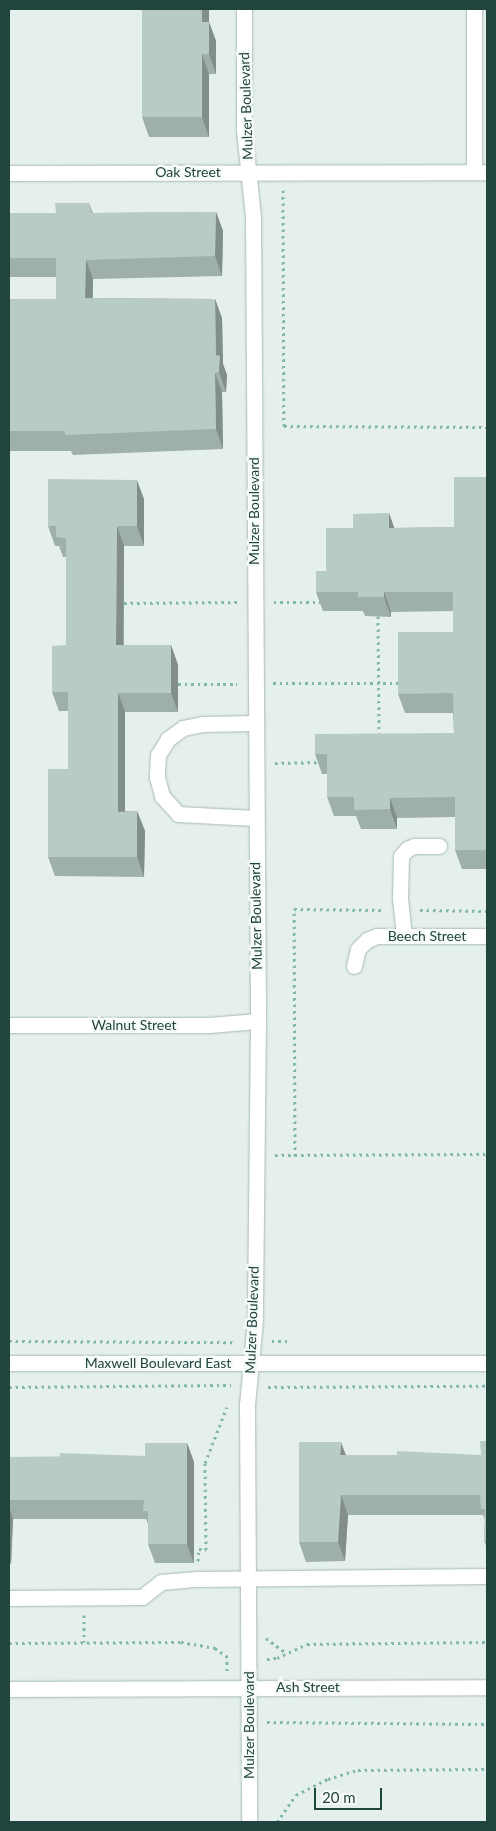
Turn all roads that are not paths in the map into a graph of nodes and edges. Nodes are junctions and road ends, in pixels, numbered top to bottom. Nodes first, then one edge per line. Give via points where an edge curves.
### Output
1 (244, 9) edge
2 (474, 9) edge
3 (249, 172) junction
4 (480, 172) edge
5 (9, 173) edge
6 (255, 722) junction
7 (255, 818) junction
8 (438, 846) dead end
9 (404, 936) junction
10 (487, 936) edge
11 (354, 966) dead end
12 (258, 1021) junction
13 (9, 1025) edge
14 (251, 1363) junction
15 (487, 1363) edge
16 (9, 1364) edge
17 (487, 1576) edge
18 (250, 1579) junction
19 (9, 1598) edge
20 (248, 1686) junction
21 (487, 1687) edge
22 (9, 1689) edge
23 (249, 1822) edge

1 - 3 street, Mulzer Boulevard via 244,130
2 - 4 street
3 - 4 street, Oak Street
3 - 5 street, Oak Street
3 - 6 street, Mulzer Boulevard via 253,217
6 - 7 street, Mulzer Boulevard
6 - 7 street via 183,728 168,739 158,755 157,777 162,796 178,814
7 - 12 street, Mulzer Boulevard
8 - 9 street via 414,846 401,856
9 - 10 street, Beech Street
9 - 11 street, Beech Street via 367,940 358,949
12 - 13 street, Walnut Street
12 - 14 street, Mulzer Boulevard via 259,1136 255,1154
14 - 15 street, Maxwell Boulevard East
14 - 16 street, Maxwell Boulevard East
14 - 18 street, Mulzer Boulevard
17 - 18 street
18 - 19 street via 161,1582 142,1597
18 - 20 street, Mulzer Boulevard
20 - 21 street, Ash Street
20 - 22 street, Ash Street
20 - 23 street, Mulzer Boulevard

